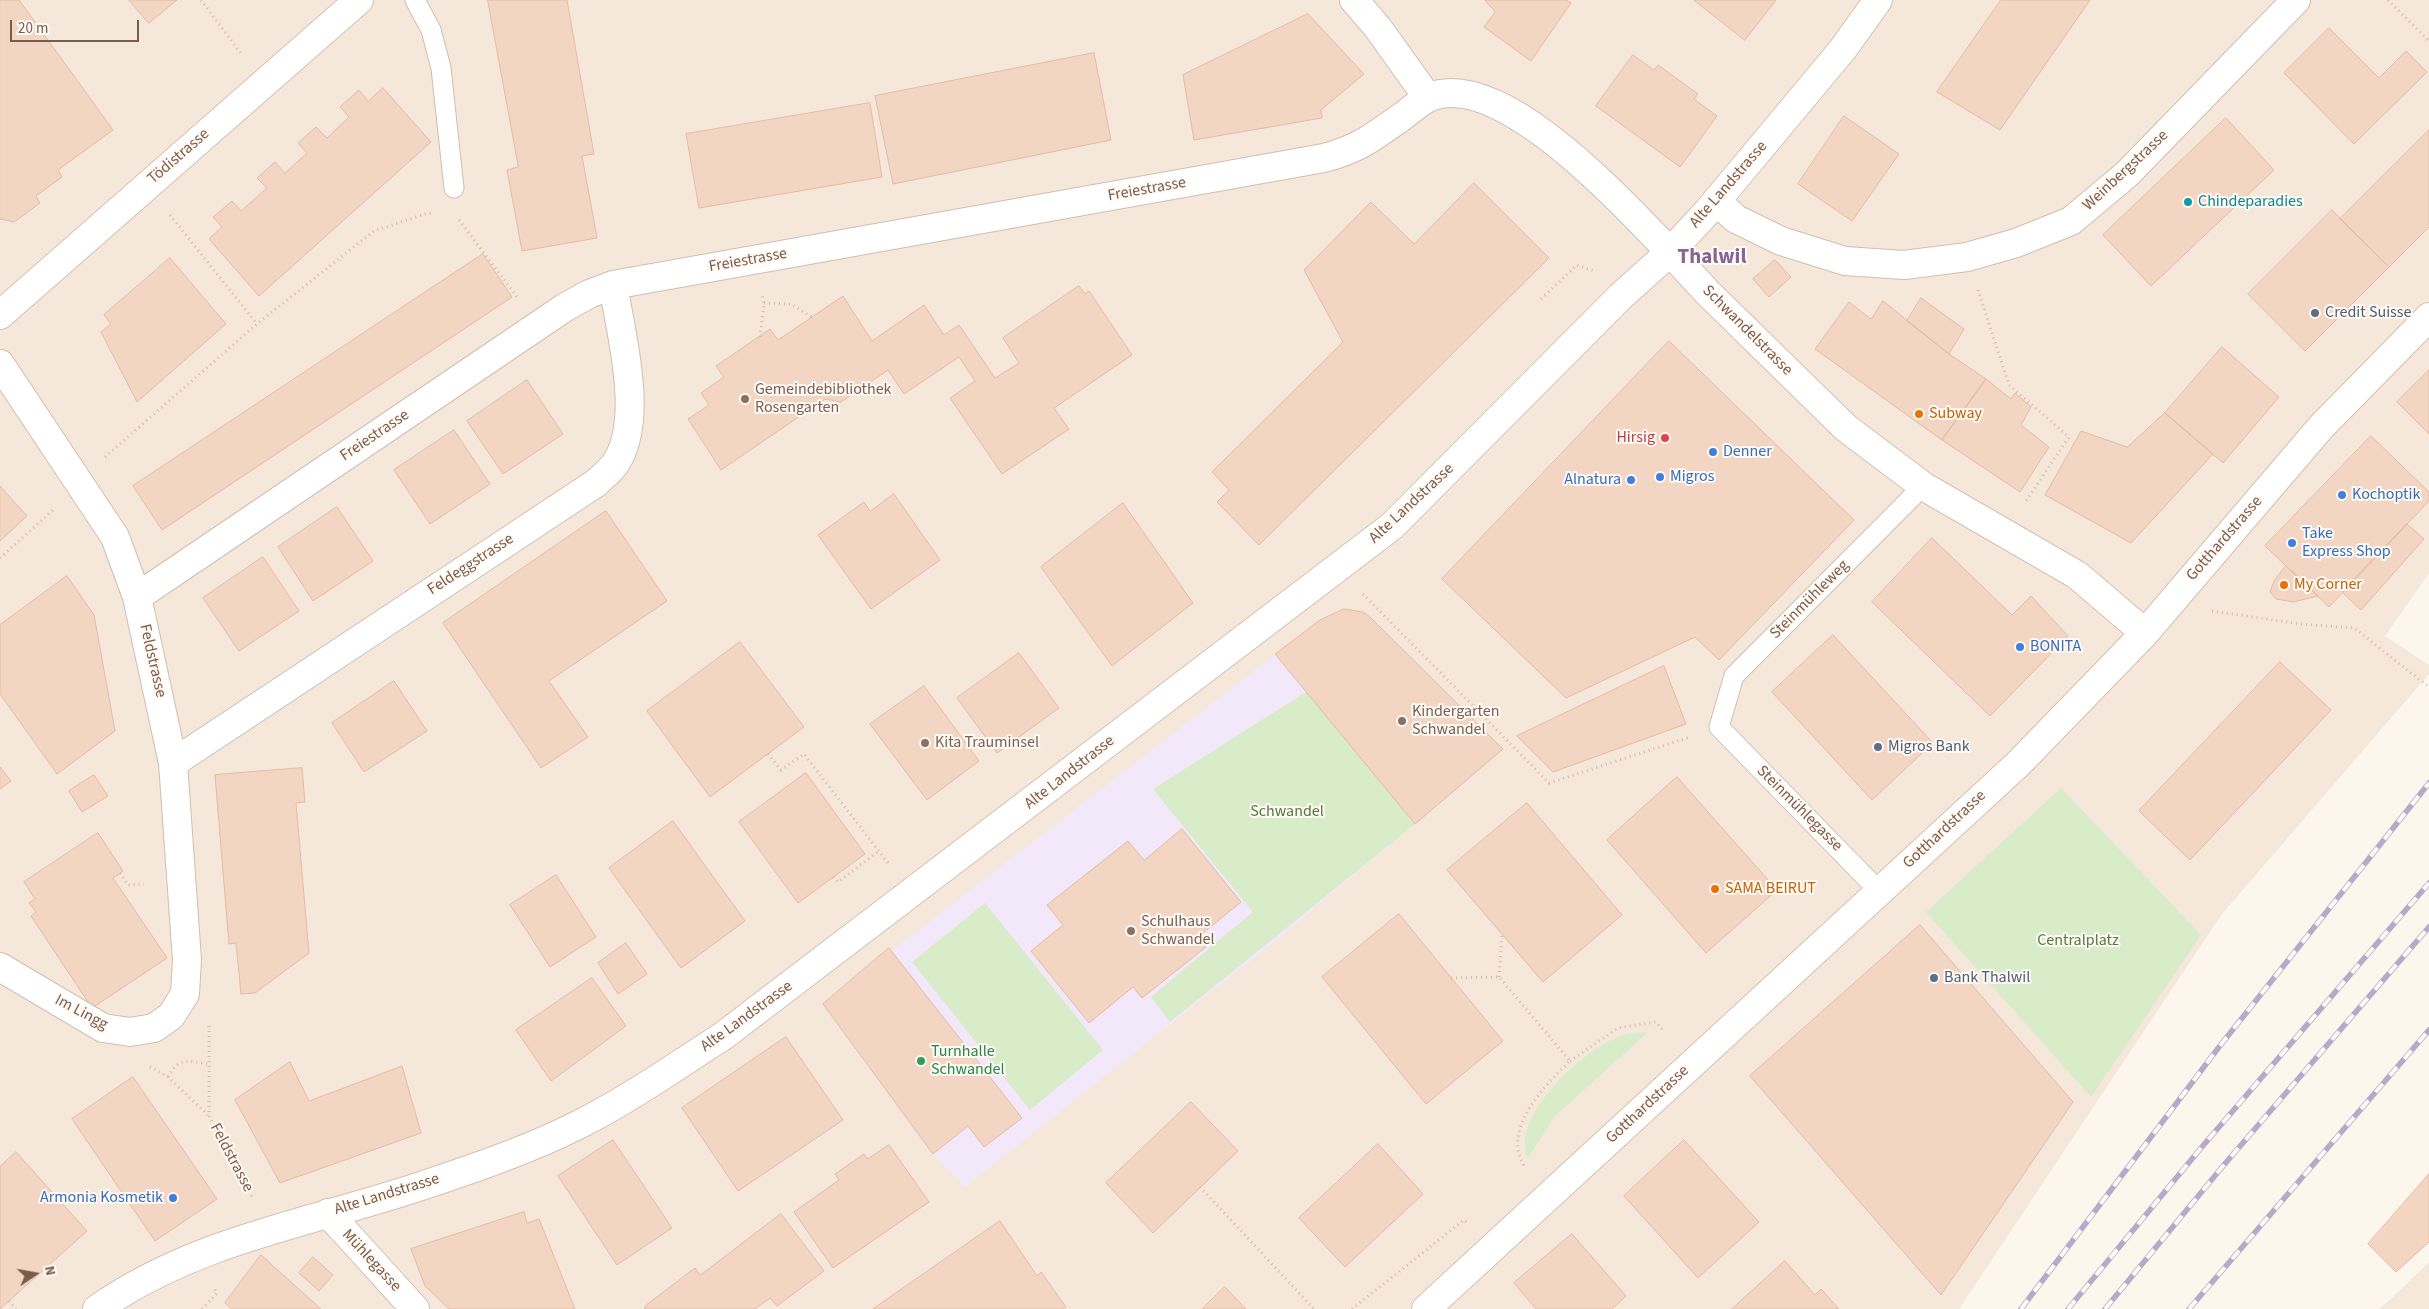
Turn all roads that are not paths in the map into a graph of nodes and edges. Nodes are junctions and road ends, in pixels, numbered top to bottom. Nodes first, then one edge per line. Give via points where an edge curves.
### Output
1 (359, 0) edge
2 (415, 0) edge
3 (1354, 0) edge
4 (1878, 0) edge
5 (2296, 0) edge
6 (1428, 98) junction
7 (454, 188) road end
8 (1716, 201) junction
9 (1670, 252) junction
10 (614, 285) junction
11 (0, 315) edge
12 (2429, 317) edge
13 (0, 364) edge
14 (1923, 486) junction
15 (137, 597) junction
16 (2145, 633) junction
17 (1718, 727) joint
18 (173, 763) junction
19 (1879, 892) junction
20 (0, 967) edge
21 (184, 994) joint
22 (328, 1213) junction
23 (96, 1309) edge
24 (415, 1309) edge
25 (1426, 1309) edge

1 - 11 street, Tödistrasse
2 - 7 lane via 431,30 441,68
3 - 6 street
4 - 8 street, Alte Landstrasse via 1843,49
5 - 8 street, Weinbergstrasse via 2127,174 2071,221 2016,243 1968,257 1904,265 1845,261 1781,241 1736,219
6 - 9 street, Schwandelstrasse via 1452,93 1477,96 1502,106 1538,130 1596,177
6 - 10 street, Freiestrasse via 1366,143 1324,158
8 - 9 street, Alte Landstrasse
9 - 14 street, Schwandelstrasse via 1846,428
9 - 22 street, Alte Landstrasse via 1620,297 1392,526 723,1036 578,1125 506,1156 425,1185
10 - 15 street, Freiestrasse via 564,308
10 - 18 street, Feldeggstrasse via 629,387 630,416 625,442 615,464 596,483
12 - 16 street, Gotthardstrasse via 2321,428
13 - 15 street, Feldstrasse via 115,537
14 - 16 street, Schwandelstrasse via 2077,575
14 - 17 lane, Steinmühleweg via 1734,676
15 - 18 street, Feldstrasse
16 - 19 street, Gotthardstrasse via 2018,764
17 - 19 lane, Steinmühlegasse
18 - 21 street, Feldstrasse via 188,960
19 - 25 street, Gotthardstrasse
20 - 21 street, Im Lingg via 103,1028 130,1032 154,1028 171,1016
22 - 23 street, Alte Landstrasse via 236,1240 177,1264
22 - 24 street, Mühlegasse

